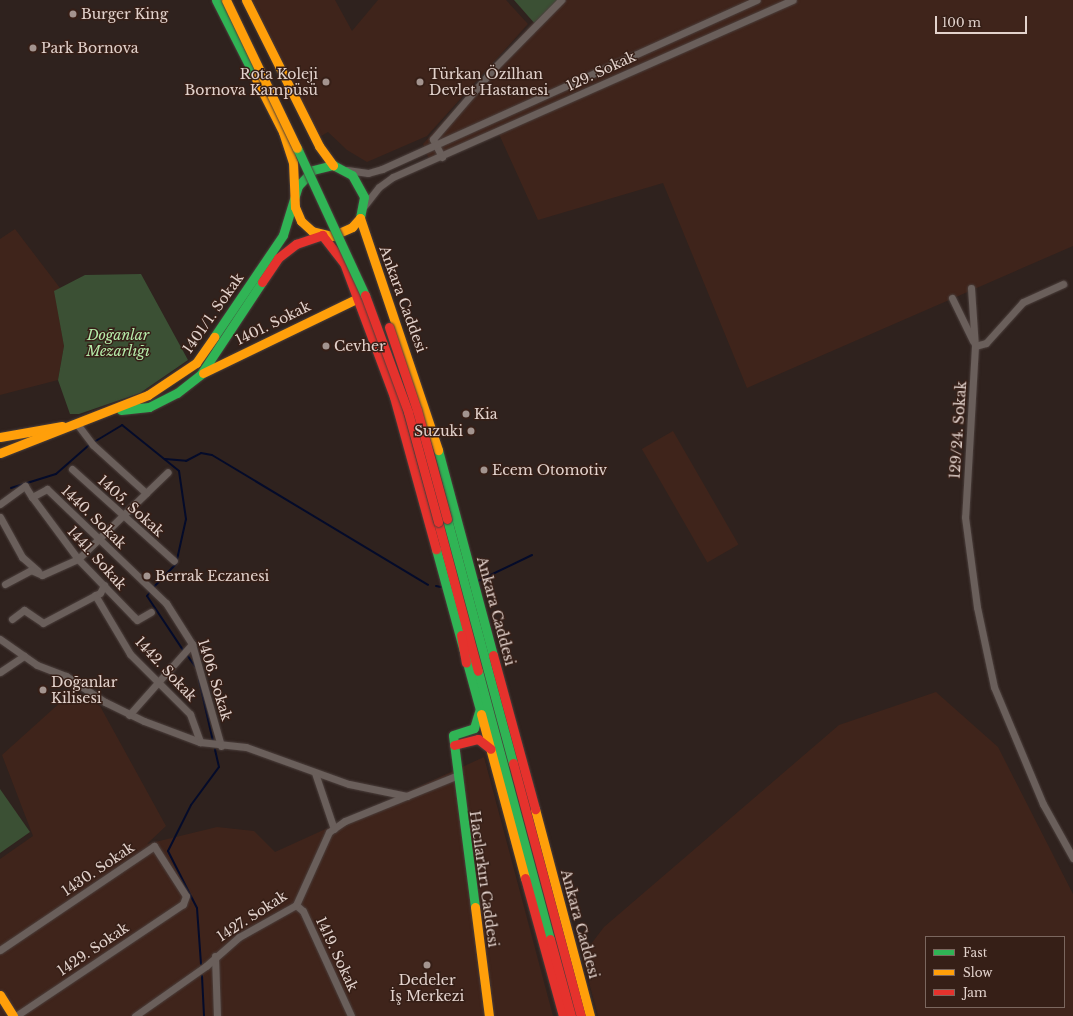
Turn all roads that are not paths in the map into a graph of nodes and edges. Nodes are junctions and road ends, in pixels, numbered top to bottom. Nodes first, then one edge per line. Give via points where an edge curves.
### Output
1 (216, 0) edge
2 (226, 0) edge
3 (234, 0) edge
4 (246, 0) edge
5 (561, 0) edge
6 (757, 0) edge
7 (793, 0) edge
8 (435, 145) junction
9 (442, 157) junction
10 (333, 165) junction
11 (345, 170) junction
12 (328, 190) dead end
13 (295, 193) junction
14 (364, 206) junction
15 (342, 218) dead end
16 (360, 218) junction
17 (322, 235) junction
18 (351, 238) dead end
19 (367, 272) dead end
20 (1063, 284) dead end
21 (971, 288) dead end
22 (358, 298) junction
23 (952, 298) dead end
24 (975, 345) junction
25 (200, 374) junction
26 (111, 411) junction
27 (78, 425) junction
28 (0, 437) edge
29 (0, 454) edge
30 (72, 469) dead end
31 (168, 472) dead end
32 (146, 493) junction
33 (32, 497) junction
34 (0, 504) edge
35 (0, 517) edge
36 (124, 517) junction
37 (99, 540) junction
38 (467, 557) junction
39 (78, 559) junction
40 (174, 561) dead end
41 (451, 568) junction
42 (42, 575) junction
43 (5, 584) dead end
44 (104, 585) junction
45 (95, 595) junction
46 (166, 603) joint
47 (151, 612) dead end
48 (474, 617) junction
49 (12, 619) dead end
50 (0, 639) edge
51 (192, 644) junction
52 (24, 656) junction
53 (466, 663) junction
54 (0, 672) edge
55 (159, 681) junction
56 (479, 708) junction
57 (129, 715) junction
58 (200, 742) junction
59 (454, 745) junction
60 (221, 746) junction
61 (491, 749) junction
62 (315, 773) junction
63 (456, 776) junction
64 (407, 796) junction
65 (334, 829) junction
66 (1073, 858) edge
67 (546, 883) junction
68 (183, 904) joint
69 (296, 905) junction
70 (0, 950) edge
71 (215, 956) junction
72 (579, 975) junction
73 (0, 995) edge
74 (13, 1016) edge
75 (16, 1016) edge
76 (135, 1016) edge
77 (217, 1016) edge
78 (351, 1016) edge
79 (489, 1016) edge
80 (563, 1016) edge
81 (571, 1016) edge
82 (581, 1016) edge
83 (590, 1016) edge

1 - 13 main road via 283,132 293,162
2 - 41 main road, bridge via 358,274 408,412
3 - 12 main road
4 - 10 main road via 319,146
5 - 8 street via 442,128 433,139
6 - 8 street, 129. Sokak
7 - 9 street, 129. Sokak
8 - 9 street
8 - 11 street, 129. Sokak via 377,170
9 - 14 street, 129. Sokak via 385,181
10 - 11 main road
10 - 13 main road via 305,176
11 - 14 main road via 361,186
13 - 17 main road via 295,207 301,221
13 - 26 main road, 1401/1. Sokak via 283,235 196,363 170,383
14 - 16 main road
15 - 18 main road
16 - 17 main road via 341,234
16 - 38 main road, Ankara Caddesi via 429,416
17 - 22 main road via 344,263
17 - 25 main road, 1401/1. Sokak via 296,244 278,258
19 - 48 main road, Ankara Caddesi, bridge via 417,410
20 - 24 street via 1023,302 986,344
21 - 24 street, 129/24. Sokak
22 - 25 main road, 1401. Sokak
22 - 53 main road via 394,397
23 - 24 street, 129/24. Sokak
24 - 66 street, 129/24. Sokak via 965,517 977,607 994,687 1043,804
25 - 26 main road, 1401/1. Sokak via 177,393 149,407
26 - 27 main road, 1401/1. Sokak
27 - 28 main road
27 - 29 main road, 1401/1. Sokak
27 - 32 street via 93,445
30 - 36 street, 1405. Sokak
31 - 32 street
32 - 36 street
33 - 34 street via 25,486
33 - 37 street, 1440. Sokak via 47,489
33 - 39 street, 1441. Sokak
35 - 42 street via 22,557
36 - 37 street
36 - 40 street, 1405. Sokak
37 - 39 street
37 - 46 street, 1440. Sokak
38 - 48 main road
38 - 72 main road, Ankara Caddesi
39 - 42 street
39 - 44 street, 1441. Sokak
41 - 53 main road
41 - 81 main road
42 - 43 street via 31,570
44 - 45 street
44 - 47 street, 1441. Sokak via 137,620
45 - 49 street via 42,623 24,610
45 - 55 street, 1442. Sokak via 130,654
46 - 51 street, 1406. Sokak
48 - 67 main road, Ankara Caddesi
50 - 52 street
51 - 55 street
51 - 60 street, 1406. Sokak
52 - 54 street
52 - 57 street via 66,676
53 - 56 main road
55 - 57 street
55 - 58 street, 1442. Sokak via 190,714
56 - 59 main road, Hacılarkırı Caddesi via 479,721 474,728 453,736
56 - 61 main road
57 - 58 street
58 - 60 street
59 - 61 main road via 478,739
59 - 63 main road, Hacılarkırı Caddesi
60 - 62 street via 246,747
61 - 80 main road
62 - 64 street
62 - 65 street
63 - 64 street
63 - 79 main road, Hacılarkırı Caddesi
64 - 65 street
65 - 69 street, 1427. Sokak via 319,849 309,880
67 - 72 main road
67 - 82 main road, Ankara Caddesi
68 - 70 street, 1430. Sokak via 186,896 154,846
68 - 75 street, 1429. Sokak
69 - 71 street, 1427. Sokak via 239,937
69 - 78 street, 1419. Sokak via 303,911
71 - 76 street, 1427. Sokak
71 - 77 street
72 - 83 main road, Ankara Caddesi
73 - 74 main road

